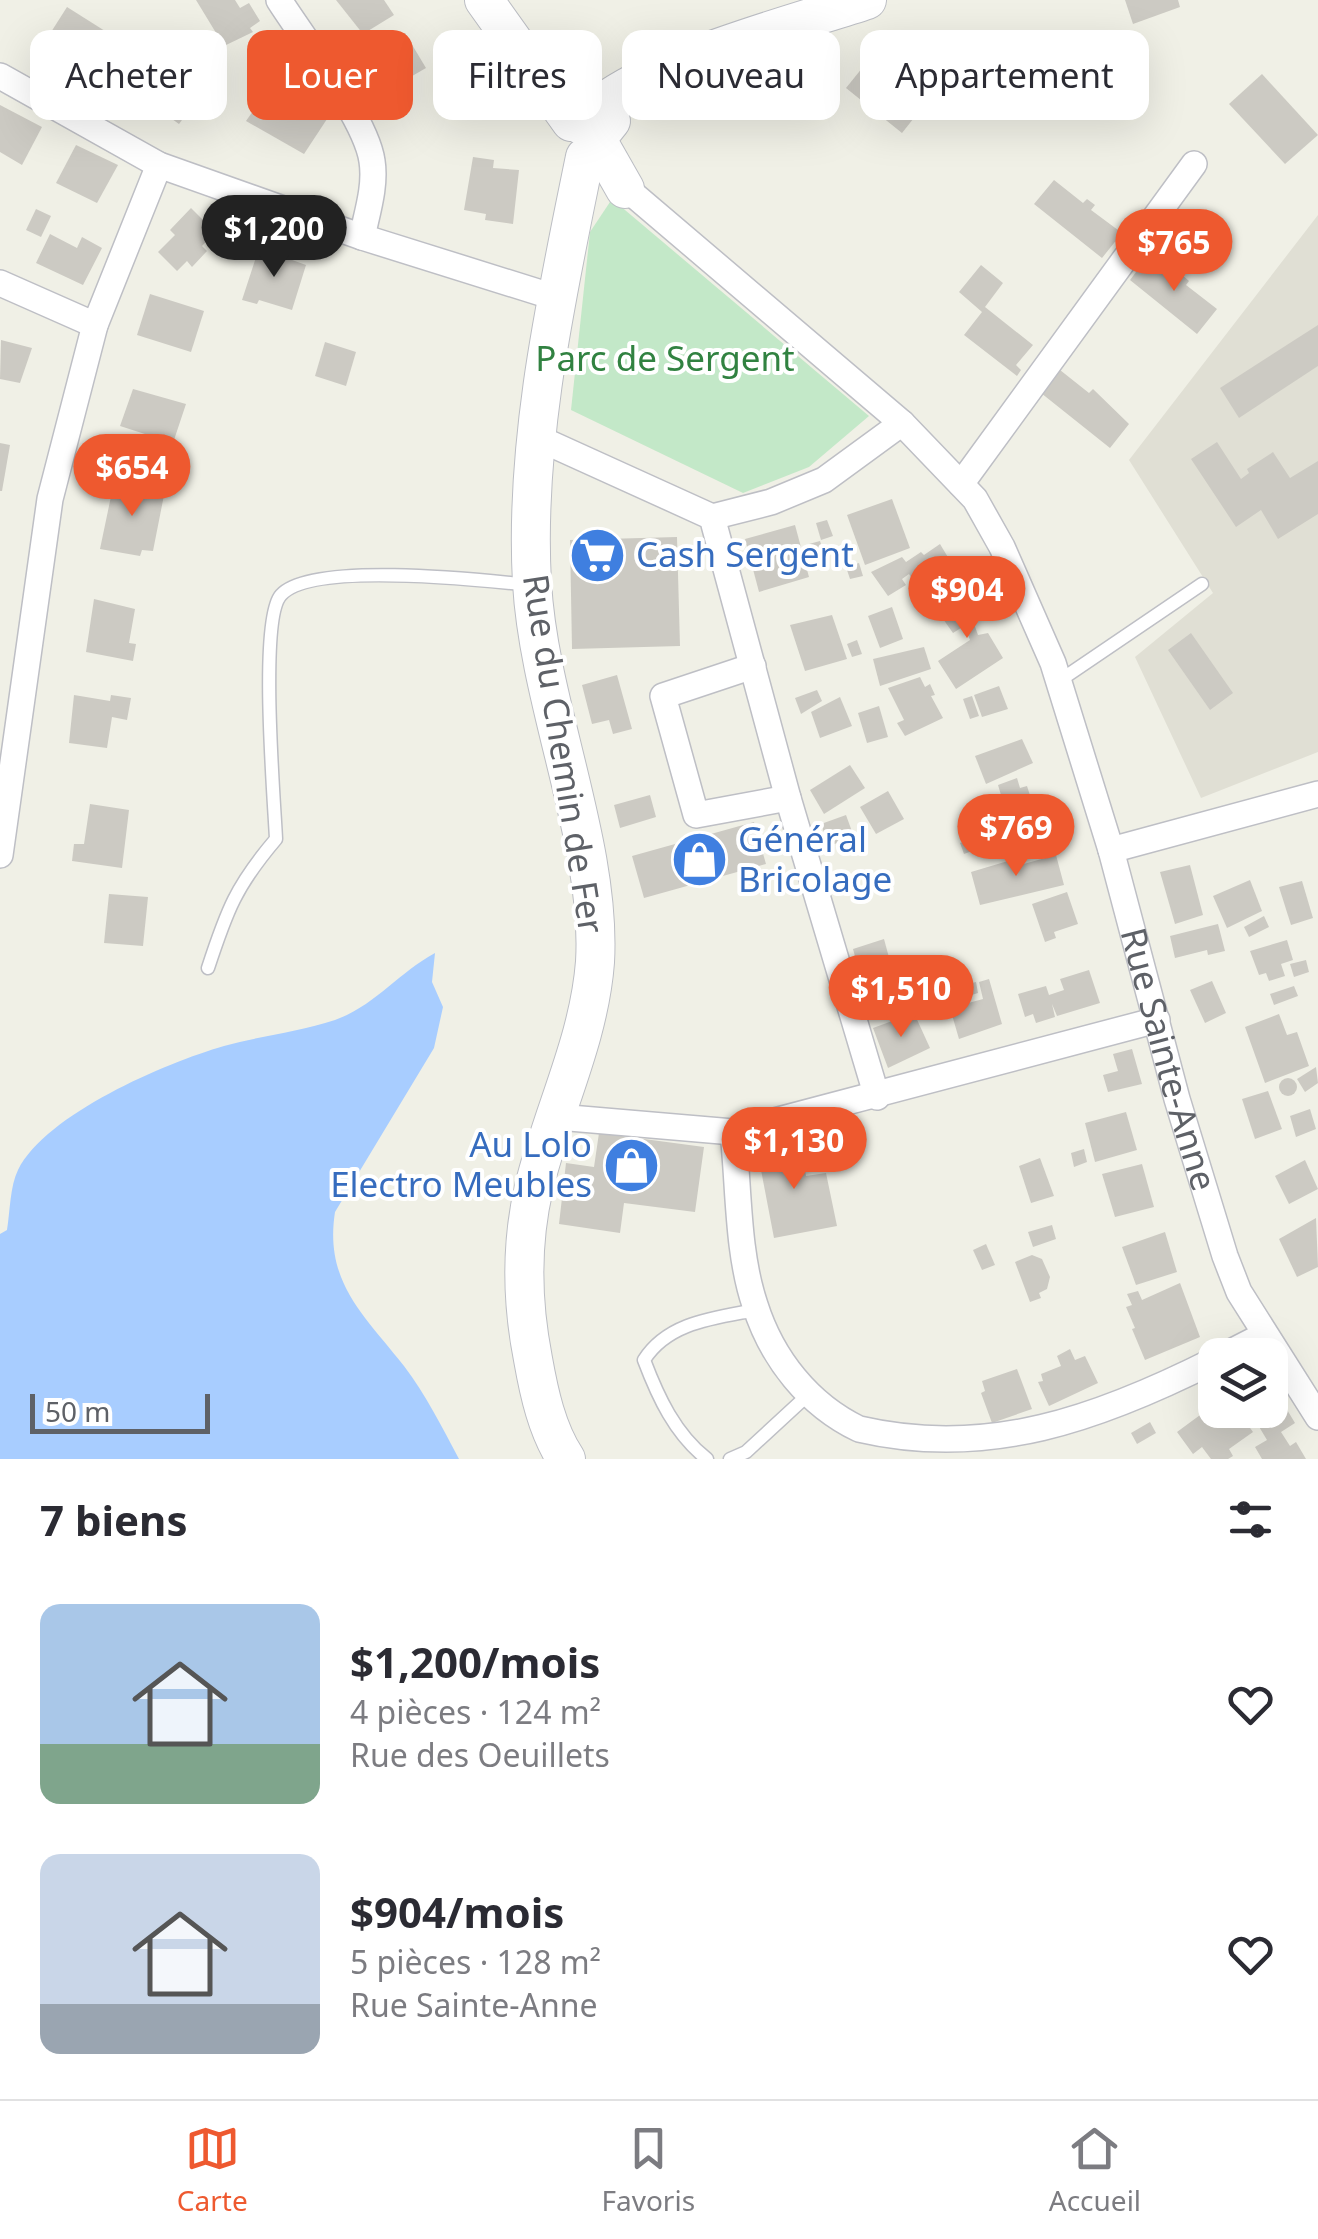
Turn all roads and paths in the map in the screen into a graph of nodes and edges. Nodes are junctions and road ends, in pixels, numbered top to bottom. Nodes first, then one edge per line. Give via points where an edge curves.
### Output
1 (279, 0) edge
2 (484, 0) edge
3 (867, 0) edge
4 (0, 76) edge
5 (583, 140) junction
6 (1194, 164) dead end
7 (159, 165) junction
8 (625, 190) joint
9 (362, 237) junction
10 (0, 283) edge
11 (557, 298) junction
12 (95, 325) junction
13 (902, 422) junction
14 (538, 438) junction
15 (962, 484) junction
16 (712, 517) junction
17 (1202, 584) dead end
18 (532, 585) junction
19 (753, 666) junction
20 (1059, 681) junction
21 (5, 779) edge
22 (1318, 794) edge
23 (788, 798) junction
24 (1111, 850) junction
25 (0, 856) edge
26 (208, 968) dead end
27 (1157, 1020) junction
28 (877, 1097) junction
29 (558, 1117) junction
30 (733, 1132) junction
31 (756, 1310) junction
32 (1264, 1335) junction
33 (1258, 1338) edge
34 (1198, 1369) edge
35 (810, 1394) junction
36 (1314, 1403) edge
37 (566, 1459) edge
38 (707, 1459) edge
39 (730, 1459) edge

1 - 9 street via 372,158
2 - 5 main road
3 - 5 main road via 652,74
4 - 7 street
5 - 8 main road
5 - 11 main road, Rue du Chemin de Fer
6 - 15 street
7 - 9 street
7 - 12 street
8 - 13 street, Rue Sainte-Anne
9 - 11 street
10 - 12 street
11 - 14 main road, Rue du Chemin de Fer
12 - 21 street via 50,499
13 - 15 street, Rue Sainte-Anne
13 - 16 street via 824,480
14 - 16 street
14 - 18 main road, Rue du Chemin de Fer
15 - 20 street, Rue Sainte-Anne via 1026,594
16 - 19 street
17 - 20 lane
18 - 26 lane via 336,576 298,582 278,597 269,631 276,839 235,891
18 - 29 main road, Rue du Chemin de Fer via 594,909 587,1008
19 - 23 street
19 - 23 street via 663,696 696,815
20 - 24 street, Rue Sainte-Anne
21 - 25 street
22 - 24 street
23 - 28 street
24 - 27 street, Rue Sainte-Anne
27 - 28 street
27 - 32 street, Rue Sainte-Anne via 1225,1256
28 - 30 street
29 - 30 street
29 - 37 main road, Rue du Chemin de Fer via 534,1186 525,1240 526,1323 554,1440
30 - 31 street
31 - 35 street via 782,1364
31 - 38 lane via 674,1330 644,1360 658,1398 689,1445
32 - 33 street
32 - 36 street, Rue Sainte-Anne
34 - 35 street via 1081,1428 973,1457 897,1447 830,1415
35 - 39 lane

